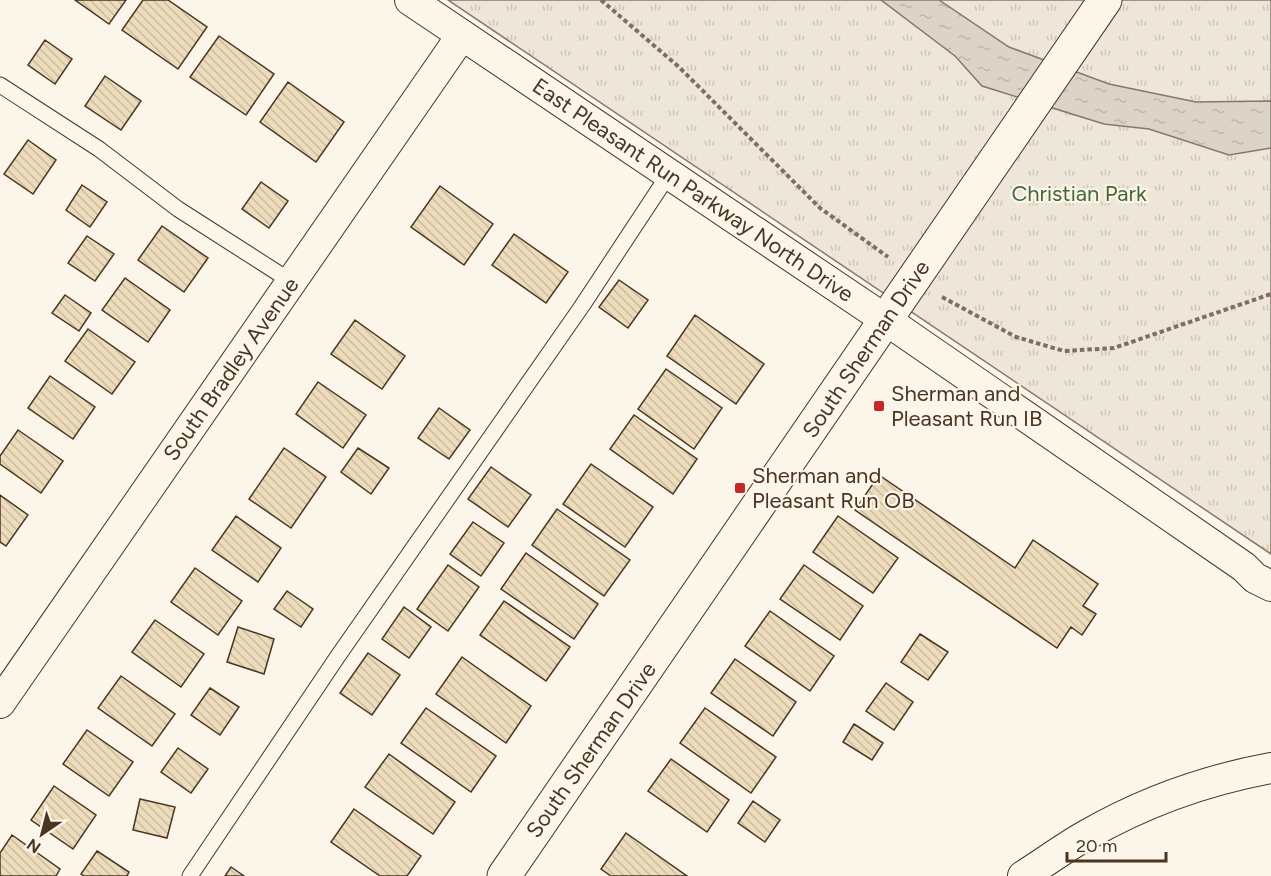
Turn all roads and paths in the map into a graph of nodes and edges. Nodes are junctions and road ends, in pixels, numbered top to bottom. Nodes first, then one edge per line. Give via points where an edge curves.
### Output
1 (410, 0) edge
2 (1098, 11) edge
3 (462, 35) junction
4 (0, 85) edge
5 (669, 174) junction
6 (292, 282) junction
7 (886, 320) junction
8 (1271, 586) edge
9 (0, 703) edge
10 (1271, 768) edge
11 (190, 876) edge
12 (504, 876) edge
13 (1023, 876) edge

1 - 3 street, East Pleasant Run Parkway North Drive
2 - 7 main road, South Sherman Drive
3 - 5 street, East Pleasant Run Parkway North Drive
3 - 6 street, South Bradley Avenue
4 - 6 lane via 99,149 178,209
5 - 7 street, East Pleasant Run Parkway North Drive
5 - 11 lane
6 - 9 street, South Bradley Avenue
7 - 8 street, East Pleasant Run Parkway North Drive
7 - 12 main road, South Sherman Drive
10 - 13 street via 1163,798 1084,836

